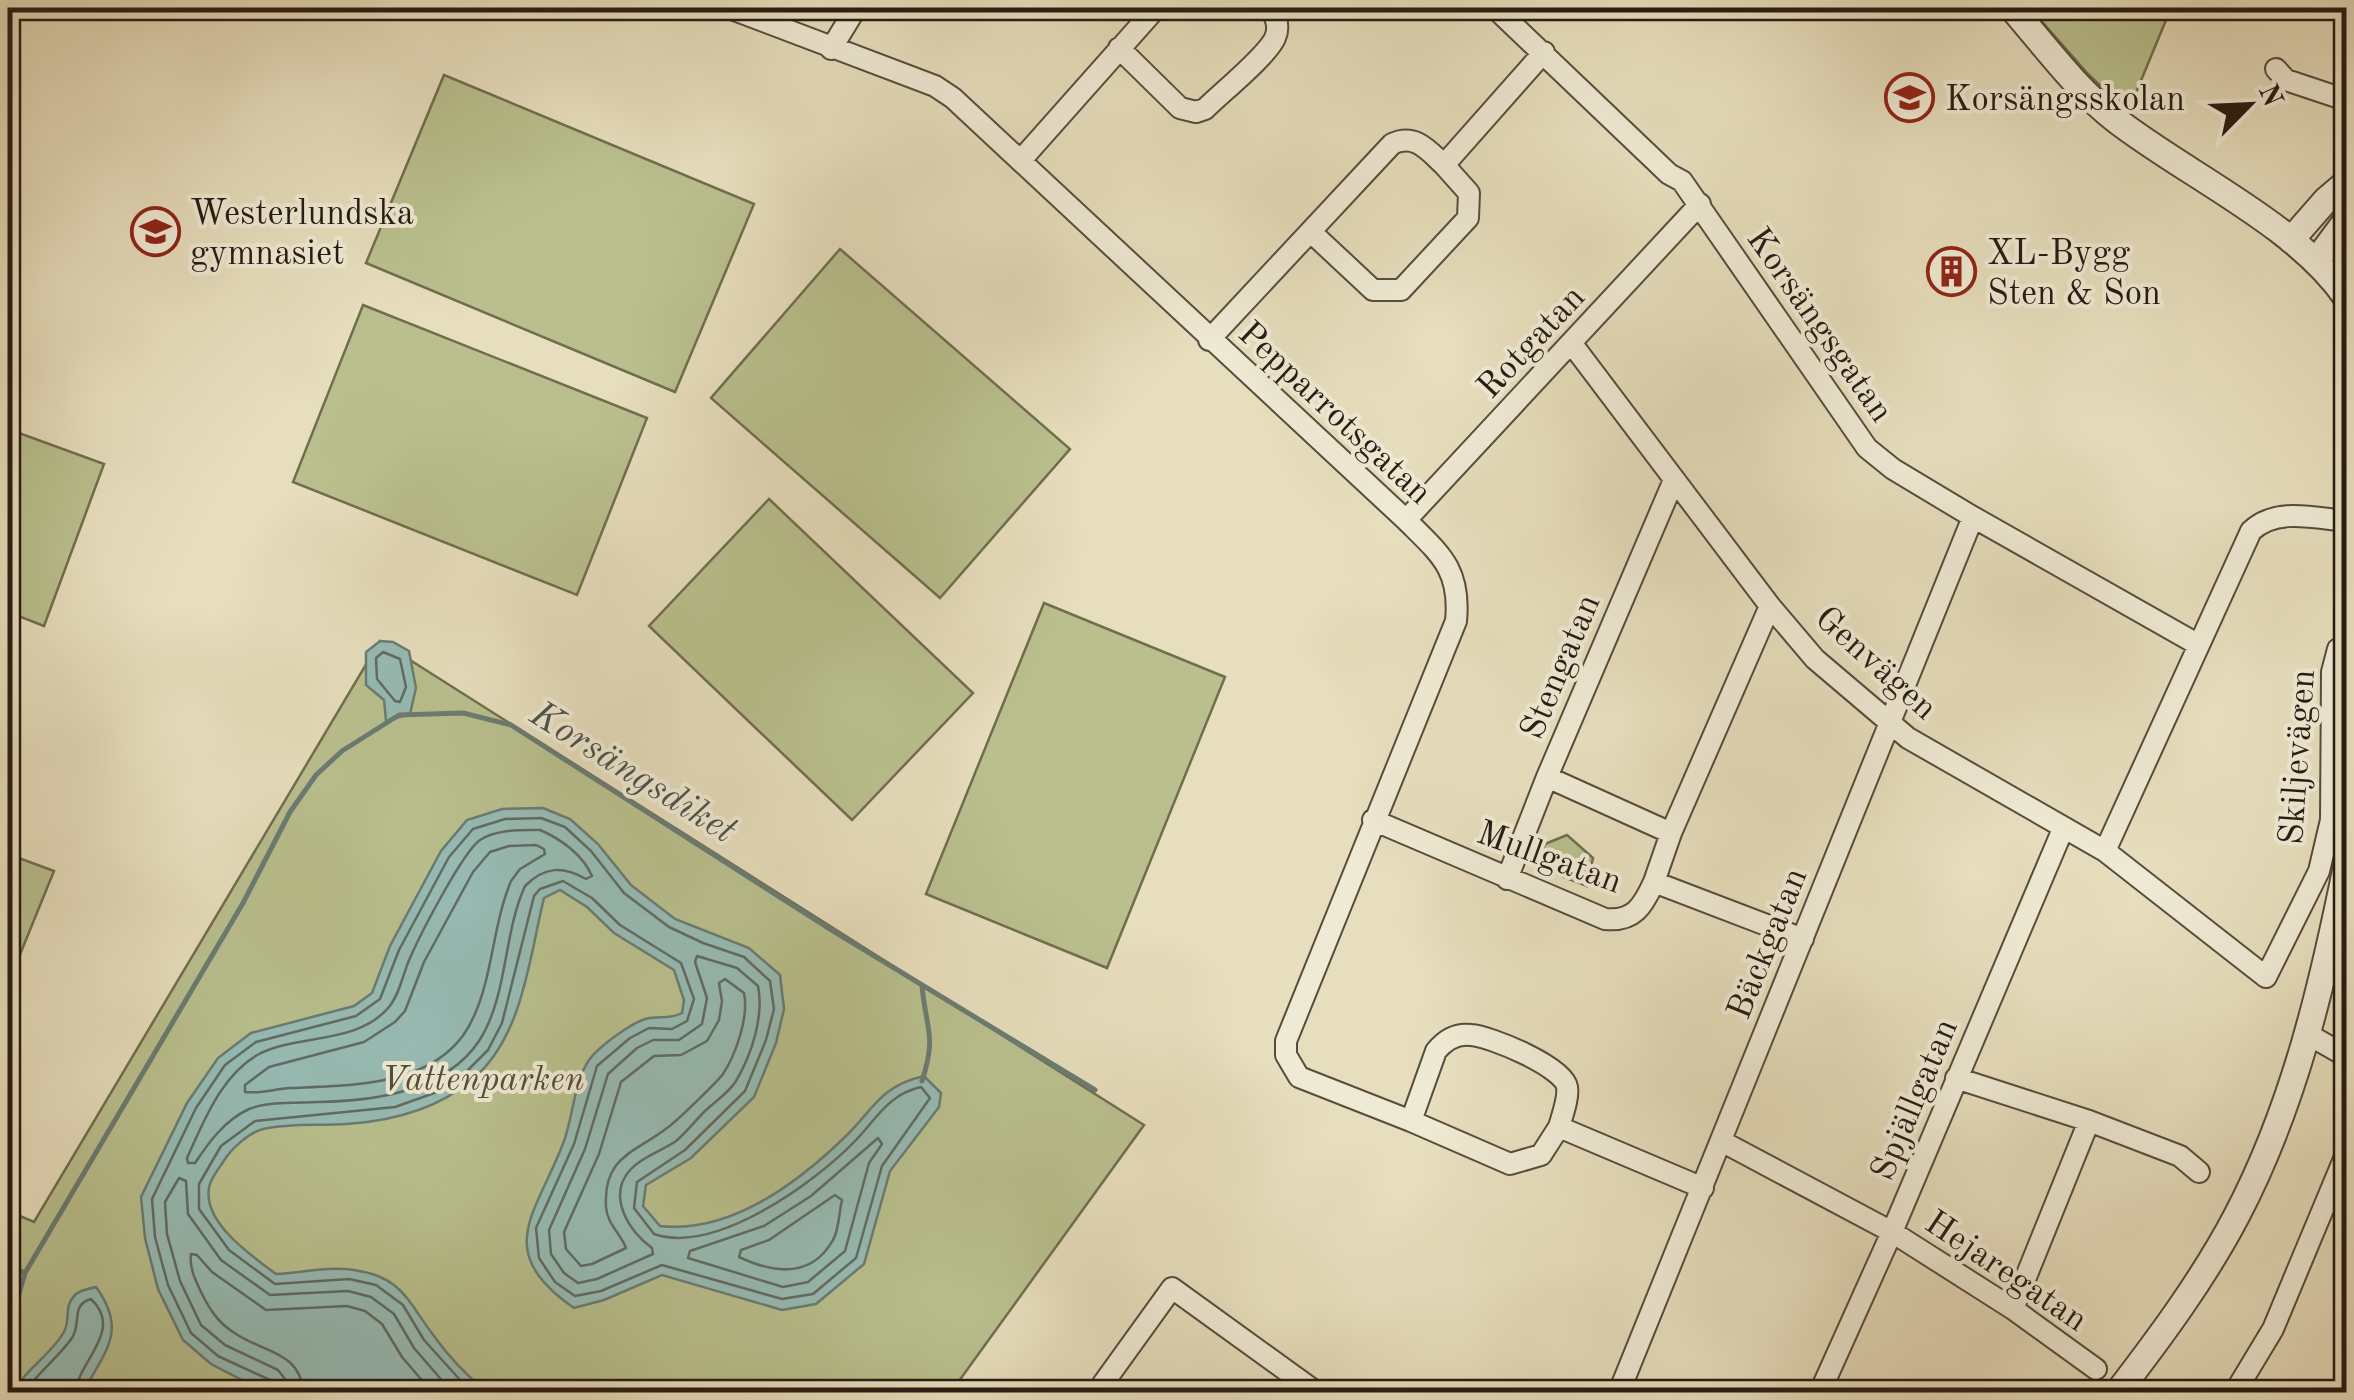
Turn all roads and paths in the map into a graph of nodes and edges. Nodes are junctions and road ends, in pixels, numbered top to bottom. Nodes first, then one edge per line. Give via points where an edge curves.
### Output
1 (729, 8) edge
2 (856, 8) edge
3 (1156, 8) edge
4 (1268, 8) edge
5 (1495, 8) edge
6 (2012, 8) edge
7 (1118, 48) junction
8 (831, 49) junction
9 (1544, 52) junction
10 (2276, 69) dead end
11 (2346, 100) edge
12 (1021, 160) junction
13 (1444, 165) junction
14 (2346, 184) edge
15 (1700, 204) junction
16 (2346, 221) edge
17 (1310, 232) junction
18 (2291, 240) junction
19 (2317, 260) junction
20 (2346, 296) edge
21 (1210, 340) junction
22 (1572, 344) junction
23 (1674, 480) junction
24 (1973, 517) junction
25 (1406, 520) junction
26 (2346, 521) edge
27 (1770, 606) junction
28 (2197, 644) junction
29 (2338, 649) dead end
30 (1889, 724) junction
31 (1546, 777) junction
32 (1373, 820) junction
33 (2063, 829) junction
34 (1671, 833) junction
35 (2105, 851) junction
36 (2346, 868) edge
37 (1507, 879) junction
38 (1654, 882) junction
39 (1803, 939) junction
40 (2266, 977) joint
41 (2309, 1036) junction
42 (2346, 1056) edge
43 (1956, 1078) junction
44 (1410, 1120) junction
45 (2089, 1121) junction
46 (1559, 1127) junction
47 (1723, 1142) junction
48 (2346, 1154) edge
49 (2199, 1172) dead end
50 (1703, 1188) junction
51 (1892, 1232) junction
52 (2014, 1309) junction
53 (2096, 1369) dead end
54 (1822, 1391) edge
55 (1097, 1392) edge
56 (1316, 1392) edge
57 (1620, 1392) edge
58 (2118, 1392) edge
59 (2234, 1392) edge

1 - 8 street, Pepparrotsgatan
2 - 8 street
3 - 7 street
4 - 7 street via 1276,16 1272,42 1196,112 1180,108
5 - 9 street, Korsängsgatan
6 - 18 street via 2114,118
7 - 12 street
8 - 12 street, Pepparrotsgatan via 935,86
9 - 13 street
9 - 15 street, Korsängsgatan
10 - 11 street via 2286,80
12 - 21 street, Pepparrotsgatan
13 - 17 street via 1419,142 1392,144
13 - 17 street via 1469,194 1468,218 1401,290 1373,290
14 - 18 street
15 - 22 street, Rotgatan
15 - 24 street, Korsängsgatan via 1866,448
16 - 19 street
17 - 21 street
18 - 19 street
19 - 20 street
21 - 25 street, Pepparrotsgatan
22 - 23 street, Genvägen
22 - 25 street, Rotgatan
23 - 27 street, Genvägen
23 - 31 street, Stengatan
24 - 28 street, Korsängsgatan
24 - 30 street, Bäckgatan
25 - 32 street, Pepparrotsgatan via 1451,570 1456,621
26 - 28 street via 2262,520 2242,546
27 - 30 street, Genvägen via 1814,659
27 - 34 street
28 - 35 street
29 - 40 street, Skiljevägen via 2332,672 2331,820 2319,872
30 - 33 street, Genvägen
30 - 39 street, Bäckgatan
31 - 34 street
31 - 37 street, Stengatan
32 - 37 street, Mullgatan
32 - 44 street, Pepparrotsgatan via 1286,1055 1298,1077
33 - 35 street, Genvägen
33 - 43 street, Spjällgatan
34 - 38 street
35 - 40 street, Genvägen
36 - 41 street
37 - 38 street, Mullgatan via 1616,920 1636,912
38 - 39 street, Mullgatan
39 - 47 street, Bäckgatan
41 - 42 street
41 - 58 street via 2236,1217 2170,1326
43 - 45 street
43 - 51 street, Spjällgatan
44 - 46 street via 1510,1164 1541,1156
44 - 46 street via 1436,1051 1474,1034 1562,1076 1568,1088
45 - 49 street via 2180,1156
45 - 52 street
46 - 50 street
47 - 50 street, Bäckgatan
47 - 51 street, Hejaregatan
48 - 59 street via 2273,1329
50 - 57 street, Bäckgatan
51 - 52 street, Hejaregatan
51 - 54 street, Spjällgatan
52 - 53 street, Hejaregatan
55 - 56 street via 1172,1288

